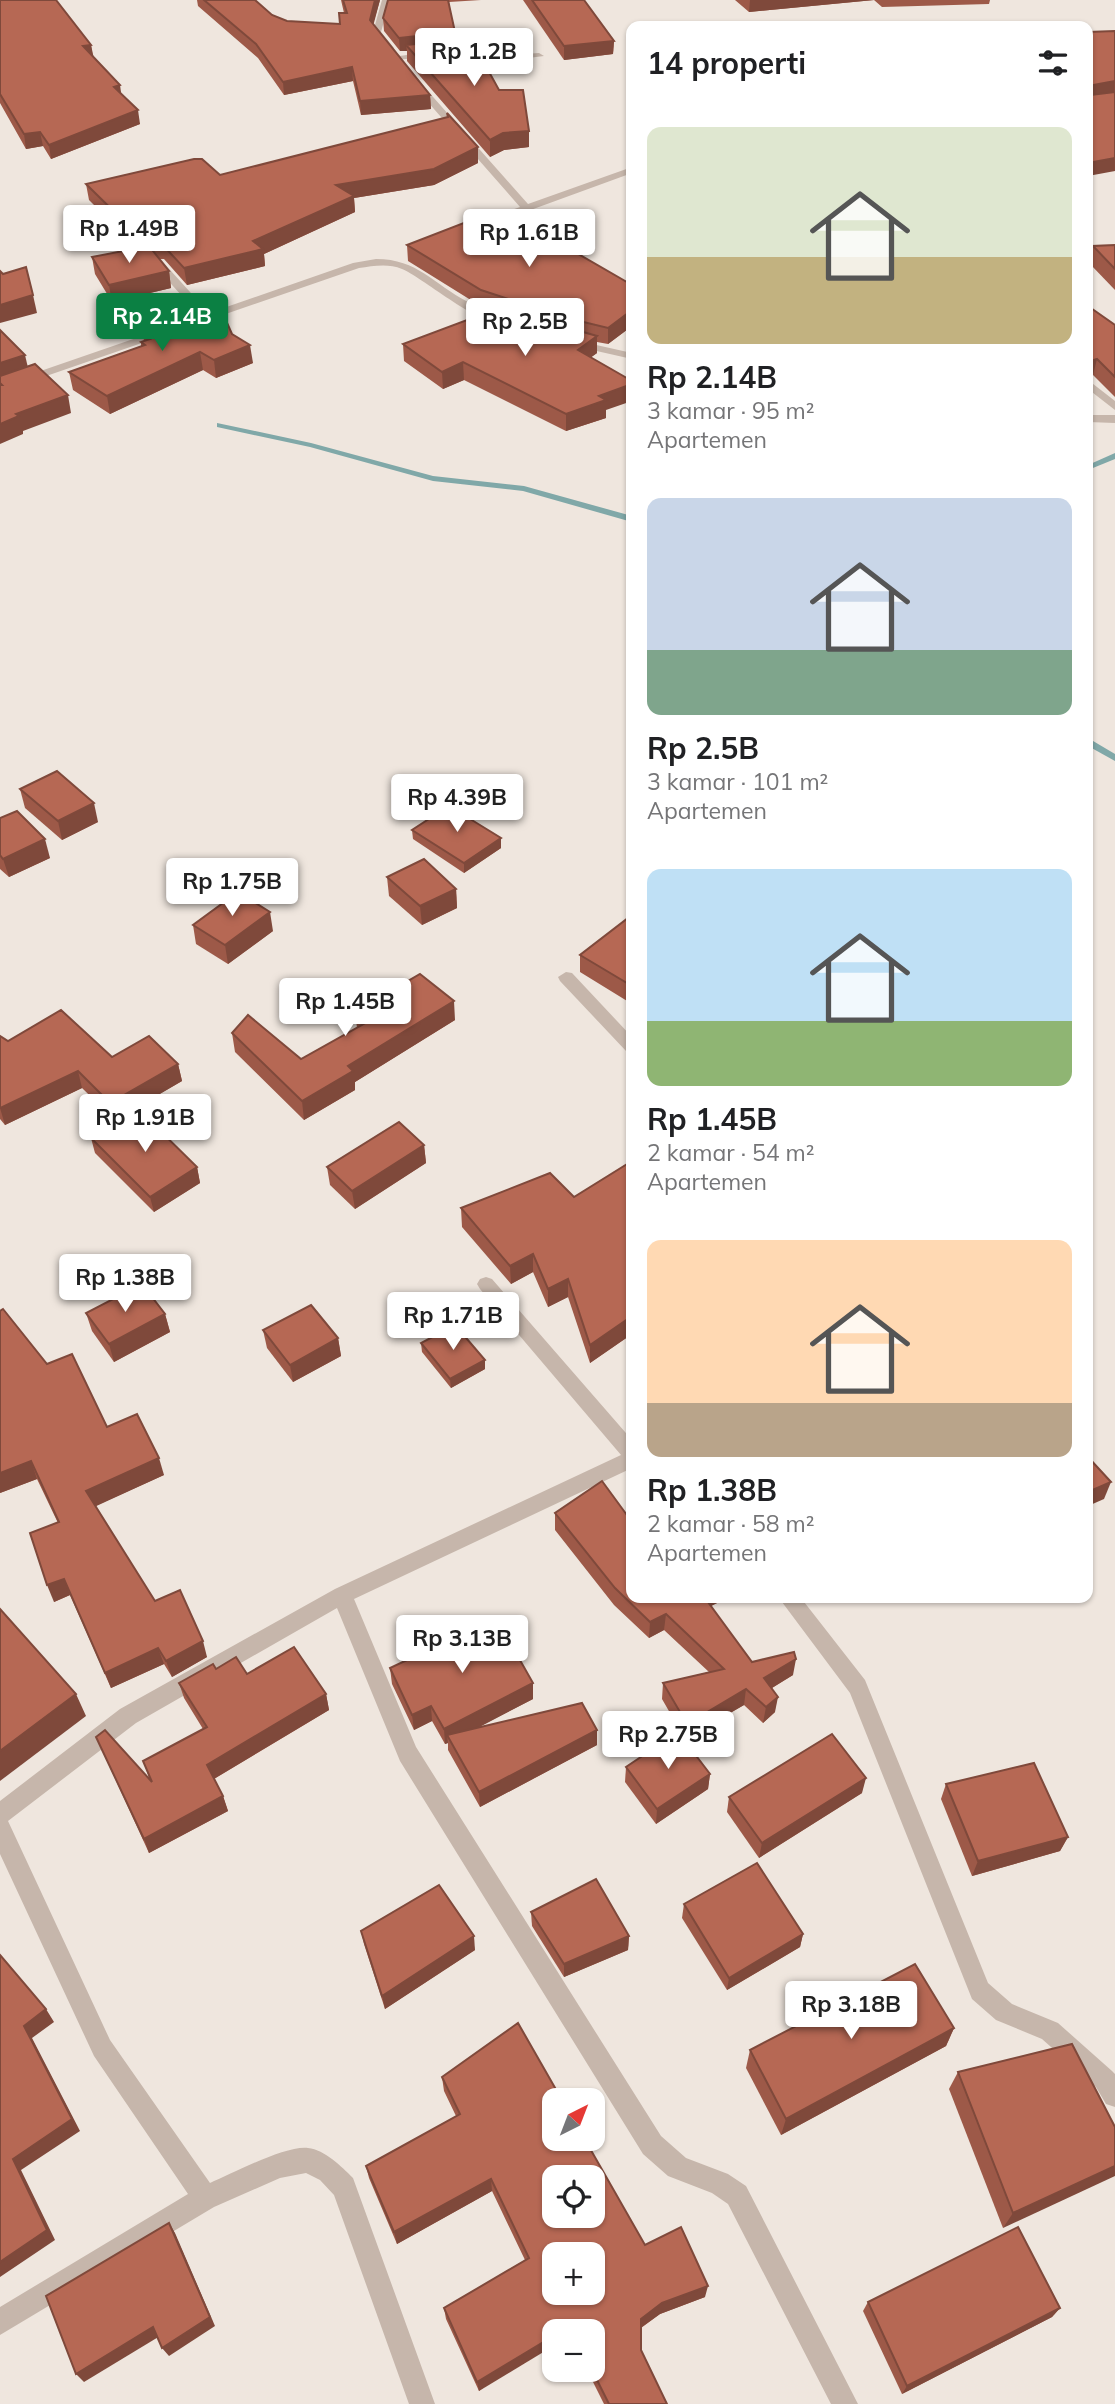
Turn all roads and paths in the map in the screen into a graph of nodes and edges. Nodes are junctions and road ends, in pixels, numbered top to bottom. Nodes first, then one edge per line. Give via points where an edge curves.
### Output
1 (386, 0) edge
2 (539, 56) dead end
3 (396, 57) junction
4 (626, 172) edge
5 (526, 208) junction
6 (477, 226) edge
7 (405, 252) edge
8 (386, 260) junction
9 (158, 263) edge
10 (206, 316) junction
11 (518, 327) edge
12 (565, 340) edge
13 (626, 355) edge
14 (1093, 387) edge
15 (0, 389) edge
16 (1115, 407) edge
17 (1093, 418) edge
18 (1115, 419) edge
19 (566, 977) dead end
20 (626, 1041) edge
21 (486, 1284) dead end
22 (626, 1447) edge
23 (626, 1462) edge
24 (342, 1595) junction
25 (793, 1603) edge
26 (0, 1814) edge
27 (0, 1829) edge
28 (1115, 2095) edge
29 (205, 2199) junction
30 (0, 2322) edge
31 (422, 2404) edge
32 (845, 2404) edge

1 - 3 street via 377,32
2 - 3 street via 504,58 487,48
3 - 5 street
4 - 5 street
5 - 6 street
7 - 8 street
8 - 10 street via 357,265
8 - 11 street via 410,266 457,301
9 - 10 street
10 - 15 street
12 - 13 street
14 - 16 street
17 - 18 street
19 - 20 street
21 - 22 street
23 - 24 street
24 - 26 street via 128,1716
24 - 32 street via 408,1754 505,1913 652,2145 671,2163 723,2182 737,2195
25 - 28 street via 858,1687 980,1991 1004,2012 1049,2031 1104,2079
27 - 29 street via 102,2048
29 - 30 street
29 - 31 street via 279,2166 307,2160 329,2171 344,2187

